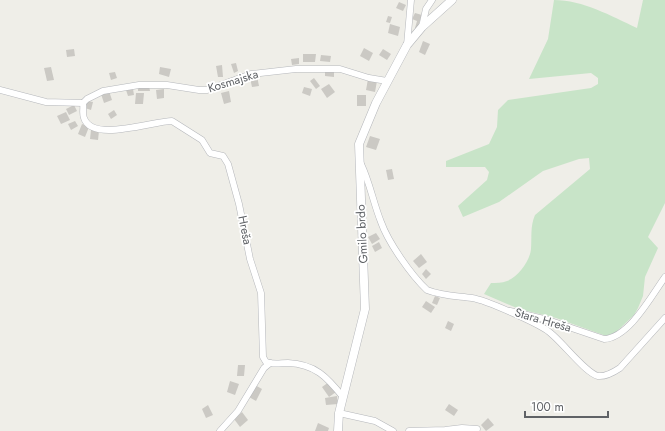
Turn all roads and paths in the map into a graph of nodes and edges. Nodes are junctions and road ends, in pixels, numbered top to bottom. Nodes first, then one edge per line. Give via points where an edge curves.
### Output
1 (411, 0) edge
2 (432, 0) edge
3 (452, 0) edge
4 (422, 27) junction
5 (407, 46) junction
6 (387, 81) junction
7 (0, 90) edge
8 (83, 103) junction
9 (358, 158) junction
10 (665, 277) edge
11 (503, 309) junction
12 (665, 318) edge
13 (270, 363) junction
14 (343, 397) junction
15 (339, 413) junction
16 (477, 429) dead end
17 (220, 431) edge
18 (338, 431) edge
19 (393, 431) edge
20 (409, 431) edge

1 - 5 street
2 - 4 street via 426,9
3 - 4 main road
4 - 5 main road
5 - 6 main road, Gmilo brdo
6 - 8 street, Kosmajska via 334,69 262,72 207,90 150,84 110,89 94,94
6 - 9 main road, Gmilo brdo via 362,135
7 - 8 street via 46,102
8 - 13 street, Hreša via 86,122 105,130 165,121 176,123 202,140 210,153 223,156 228,164 250,259 261,293 262,353 266,362
9 - 11 street via 370,183 380,222 389,241 423,286 436,294 473,298
9 - 14 main road, Gmilo brdo via 365,309
10 - 11 street, Stara Hreša via 640,314 610,339
11 - 12 street, Stara Hreša via 547,330 588,370 598,376 613,373 620,368
13 - 14 street via 312,368 329,379
13 - 17 street via 264,368 238,411
14 - 15 main road, Gmilo brdo
15 - 18 main road, Gmilo brdo
15 - 19 street via 374,421
16 - 20 street

